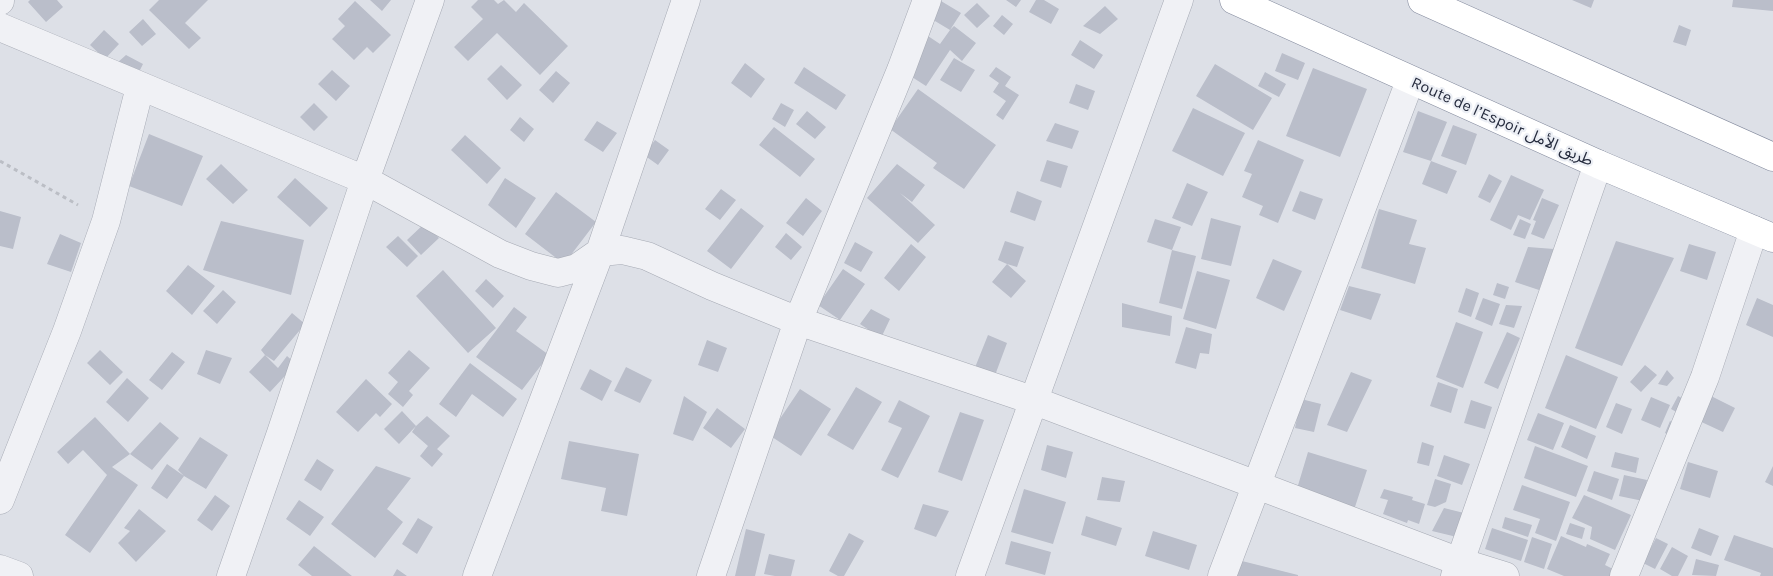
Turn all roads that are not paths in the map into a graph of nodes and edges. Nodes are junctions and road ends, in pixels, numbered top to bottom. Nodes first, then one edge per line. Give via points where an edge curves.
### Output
1 (430, 0) edge
2 (686, 0) edge
3 (927, 0) edge
4 (1179, 0) edge
5 (1234, 0) edge
6 (1422, 0) edge
7 (0, 27) edge
8 (1410, 80) junction
9 (140, 87) junction
10 (1773, 157) edge
11 (1598, 164) junction
12 (365, 180) junction
13 (1764, 234) edge
14 (600, 252) junction
15 (798, 321) junction
16 (1034, 401) junction
17 (1256, 484) junction
18 (0, 500) edge
19 (0, 569) edge
20 (1457, 569) edge
21 (18, 576) edge
22 (231, 576) edge
23 (477, 576) edge
24 (711, 576) edge
25 (970, 576) edge
26 (1222, 576) edge
27 (1505, 576) edge
28 (1624, 576) edge

1 - 12 street
2 - 14 street
3 - 15 street
4 - 16 street
5 - 8 highway, Route de l’Espoir طريق الأمل
6 - 10 highway
7 - 9 street
8 - 11 highway, Route de l’Espoir طريق الأمل
8 - 17 street
9 - 12 street
9 - 18 street via 106,221 67,331
11 - 13 highway, Route de l’Espoir طريق الأمل
11 - 20 street
12 - 14 street via 500,254 531,266 558,273 577,268
12 - 22 street
13 - 28 street
14 - 15 street via 622,250 647,256
14 - 23 street
15 - 16 street
15 - 24 street
16 - 17 street
16 - 25 street
17 - 20 street
17 - 26 street
19 - 21 street
20 - 27 street

